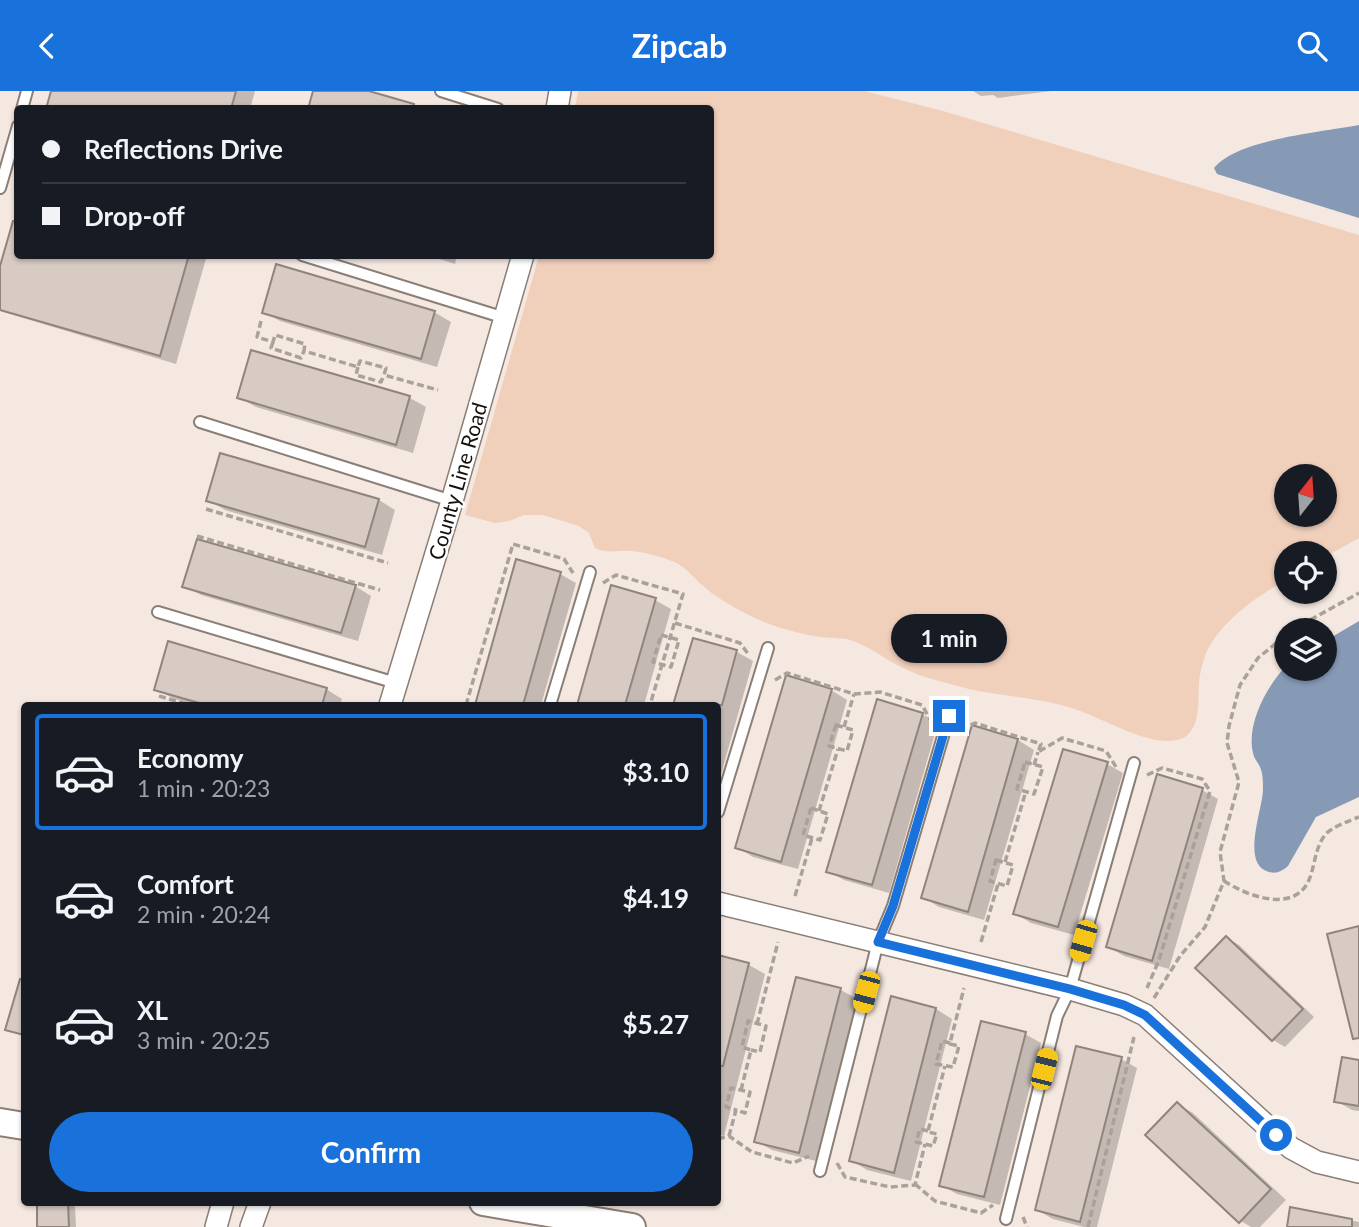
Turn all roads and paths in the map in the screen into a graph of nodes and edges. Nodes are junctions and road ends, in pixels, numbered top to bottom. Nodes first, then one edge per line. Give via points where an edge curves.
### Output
1 (441, 91) edge
2 (485, 105) edge
3 (14, 140) edge
4 (0, 188) edge
5 (315, 259) edge
6 (522, 259) edge
7 (505, 319) junction
8 (261, 321) dead end
9 (272, 342) junction
10 (304, 351) junction
11 (358, 367) junction
12 (384, 375) junction
13 (438, 390) dead end
14 (200, 422) dead end
15 (452, 501) junction
16 (206, 509) dead end
17 (197, 536) dead end
18 (387, 563) dead end
19 (590, 572) dead end
20 (380, 590) dead end
21 (1359, 593) edge
22 (158, 612) dead end
23 (1314, 618) edge
24 (674, 623) dead end
25 (661, 635) joint
26 (1274, 645) edge
27 (768, 647) dead end
28 (752, 659) dead end
29 (396, 683) junction
30 (767, 684) dead end
31 (854, 694) junction
32 (159, 697) dead end
33 (178, 702) edge
34 (391, 702) edge
35 (551, 702) edge
36 (949, 716) dead end
37 (844, 727) junction
38 (945, 729) junction
39 (838, 748) junction
40 (1038, 752) junction
41 (1133, 764) dead end
42 (1034, 765) junction
43 (1130, 776) junction
44 (1026, 791) junction
45 (721, 802) edge
46 (819, 811) junction
47 (1359, 817) edge
48 (812, 838) junction
49 (1005, 862) junction
50 (1224, 881) junction
51 (998, 884) junction
52 (794, 896) dead end
53 (721, 904) edge
54 (778, 942) dead end
55 (878, 942) junction
56 (981, 942) dead end
57 (964, 988) dead end
58 (1147, 988) dead end
59 (1070, 989) junction
60 (1145, 1015) junction
61 (757, 1024) junction
62 (1135, 1037) dead end
63 (950, 1043) junction
64 (751, 1050) junction
65 (945, 1066) junction
66 (741, 1090) junction
67 (736, 1110) junction
68 (0, 1122) edge
69 (21, 1126) edge
70 (928, 1131) junction
71 (729, 1136) junction
72 (721, 1138) edge
73 (925, 1145) junction
74 (824, 1155) junction
75 (820, 1171) dead end
76 (1359, 1172) edge
77 (915, 1184) junction
78 (1010, 1203) junction
79 (222, 1206) edge
80 (259, 1206) edge
81 (507, 1206) edge
82 (1006, 1219) dead end
83 (216, 1227) edge
84 (251, 1227) edge
85 (632, 1227) edge
86 (1027, 1227) edge
87 (1088, 1227) edge

1 - 2 lane
3 - 4 lane
5 - 7 lane
6 - 7 street, County Line Road
7 - 15 street, County Line Road
8 - 9 path via 257,337
9 - 10 path via 271,348 301,358
9 - 10 path via 275,335 305,344
10 - 11 path
11 - 12 path via 360,361 386,368
11 - 12 path via 356,375 382,382
12 - 13 path
14 - 15 lane
15 - 29 street, County Line Road
16 - 18 path
17 - 20 path
19 - 35 lane
21 - 23 path
22 - 29 lane
24 - 28 path via 740,643
25 - 25 path via 679,640 671,667 653,661
26 - 50 path via 1240,685 1229,726 1227,743 1239,782 1220,852
27 - 45 lane
29 - 34 street, County Line Road
30 - 31 path via 787,673
31 - 37 path
31 - 38 path via 880,692 922,705 934,727
32 - 33 path
36 - 38 lane
37 - 39 path via 836,725 829,746
37 - 39 path via 853,730 846,751
38 - 40 path via 955,731 975,723 1041,744
38 - 55 lane via 893,906
39 - 46 path
40 - 42 path
40 - 43 path via 1062,738 1107,751 1120,773
41 - 43 lane
42 - 44 path via 1042,767 1037,785 1034,794
42 - 44 path via 1025,762 1017,789
43 - 58 path via 1138,779 1162,768 1202,779 1210,791
43 - 59 lane
44 - 49 path
46 - 48 path via 811,809 803,835
46 - 48 path via 828,814 820,840
47 - 50 path via 1327,833 1309,880 1294,897 1254,897
48 - 52 path
49 - 51 path via 996,860 990,881
49 - 51 path via 1013,865 1007,886
50 - 60 path via 1205,927 1180,956
51 - 56 path
53 - 55 street
54 - 61 path
55 - 59 street
55 - 74 lane
57 - 63 path
59 - 60 street
59 - 78 lane via 1057,1016
60 - 76 street via 1291,1148 1317,1162
61 - 64 path via 766,1026 760,1052
61 - 64 path via 748,1021 742,1047
62 - 87 path
63 - 65 path via 959,1046 953,1067
63 - 65 path via 942,1041 936,1064
64 - 66 path
65 - 70 path
66 - 67 path via 732,1088 726,1107
66 - 67 path via 750,1092 745,1113
67 - 71 path
68 - 69 street
70 - 73 path via 937,1135 933,1146
70 - 73 path via 919,1129 916,1142
71 - 72 path
71 - 74 path via 752,1152 793,1163 817,1153
73 - 77 path
74 - 75 lane
74 - 77 path via 832,1156 845,1177 890,1188
77 - 78 path via 935,1201 981,1213 1000,1200
78 - 82 lane
78 - 86 path via 1018,1206
79 - 83 street
80 - 84 street
81 - 85 street

